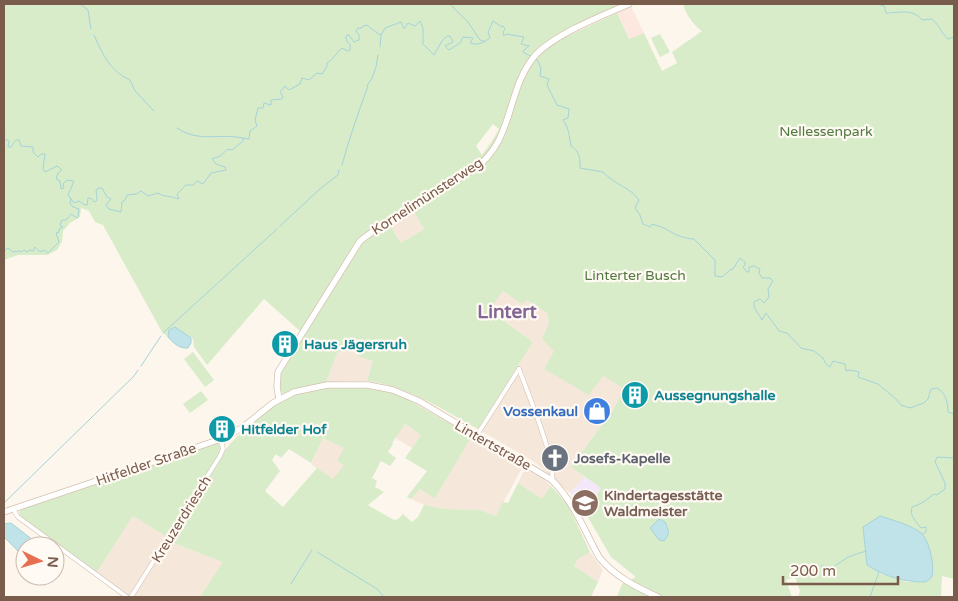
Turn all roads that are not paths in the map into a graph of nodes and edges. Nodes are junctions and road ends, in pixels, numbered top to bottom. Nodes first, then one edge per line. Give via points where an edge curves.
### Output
1 (629, 4) edge
2 (279, 399) junction
3 (477, 435) junction
4 (221, 439) junction
5 (552, 480) junction
6 (13, 509) junction
7 (4, 512) edge
8 (127, 597) edge
9 (131, 597) edge
10 (658, 597) edge

1 - 2 main road, Kornelimünsterweg via 546,45 530,62 501,136 486,160 360,241 278,372
2 - 3 main road, Lintertstraße via 322,385 380,387 419,401
2 - 4 main road, Hitfelder Straße via 242,428
3 - 5 main road, Lintertstraße
3 - 5 street via 519,369 548,453
4 - 6 main road, Hitfelder Straße
4 - 9 street, Kreuzerdriesch via 223,449 220,456
5 - 10 main road, Lintertstraße via 575,510 604,564 627,582
6 - 7 main road, Hitfelder Straße
6 - 8 street via 18,517

